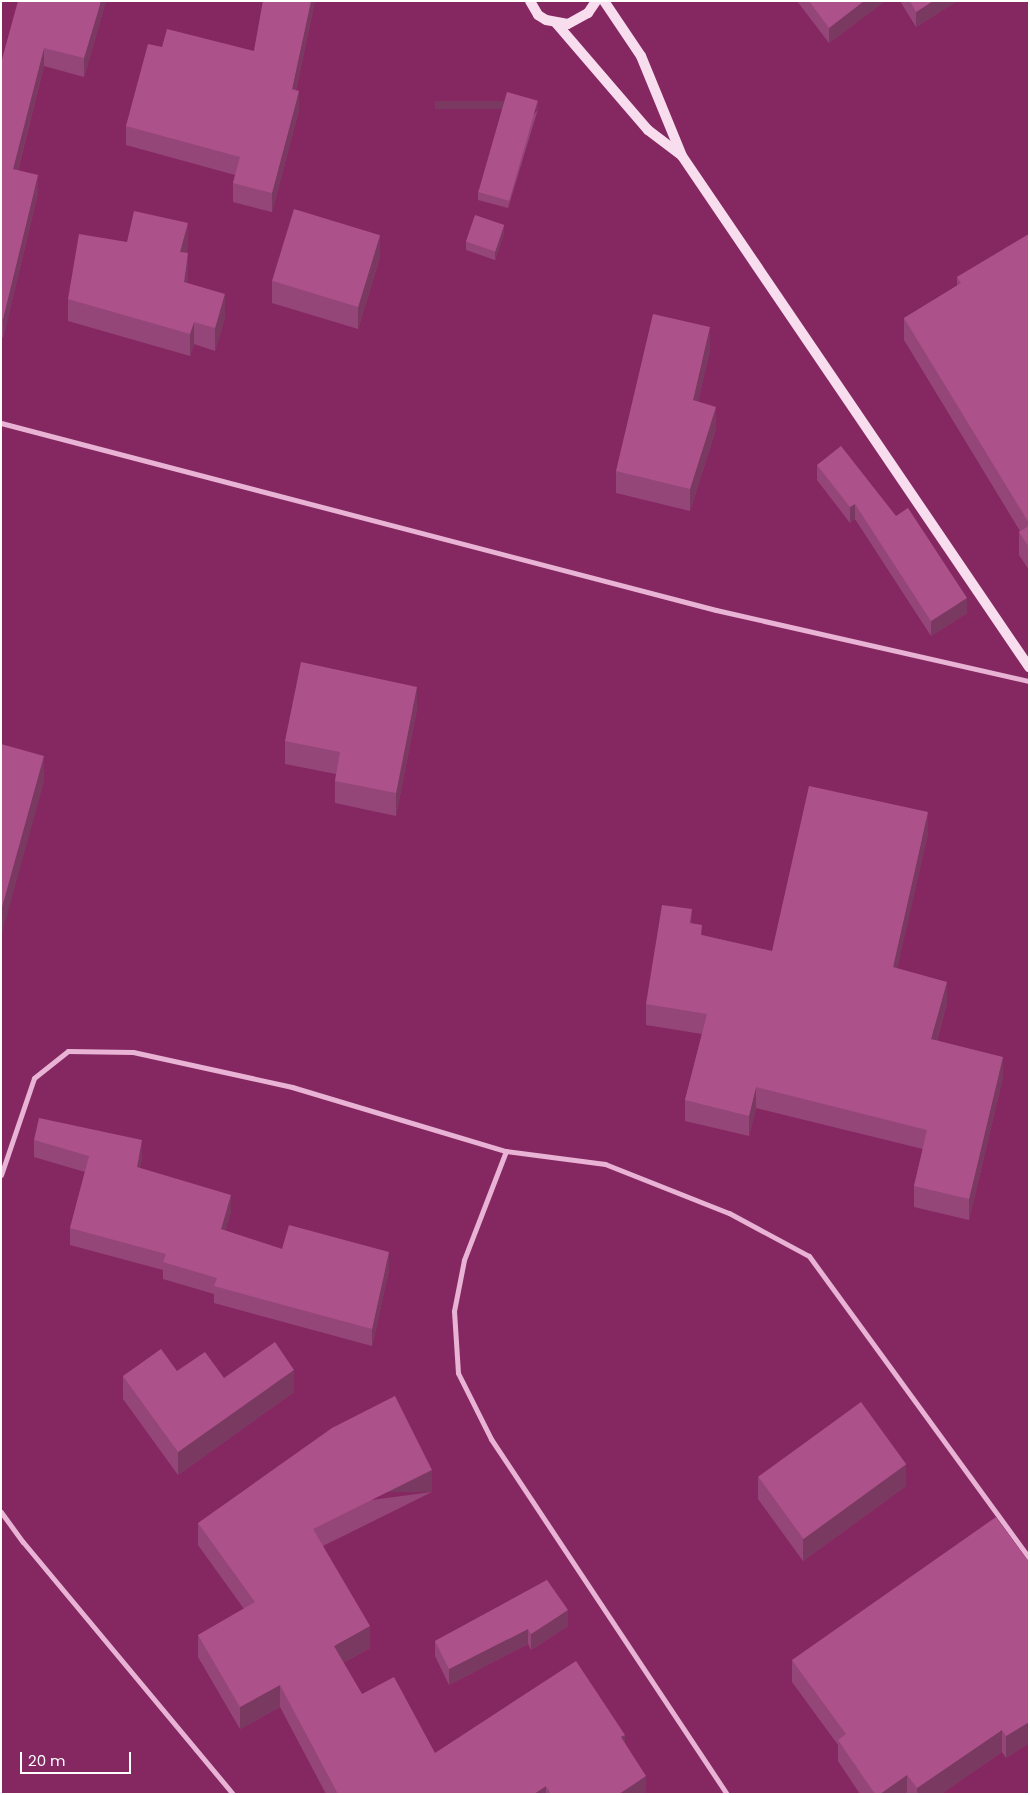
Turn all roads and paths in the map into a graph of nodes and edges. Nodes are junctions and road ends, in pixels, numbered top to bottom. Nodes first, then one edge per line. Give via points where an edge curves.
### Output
1 (530, 1) edge
2 (596, 1) edge
3 (604, 1) edge
4 (556, 23) junction
5 (682, 156) junction
6 (1, 423) edge
7 (1029, 667) edge
8 (1029, 681) edge
9 (506, 1151) junction
10 (1, 1175) edge
11 (1, 1512) edge
12 (1029, 1558) edge
13 (233, 1794) edge
14 (727, 1794) edge

1 - 4 street via 538,15
2 - 4 street via 579,20
3 - 5 street via 641,56
4 - 5 street via 648,130
5 - 7 street
6 - 8 street via 716,610
9 - 10 street via 292,1087 133,1052 68,1052 34,1078
9 - 12 street via 605,1164 729,1213 809,1256
9 - 14 street via 464,1260 454,1311 458,1373 491,1439
11 - 13 street

